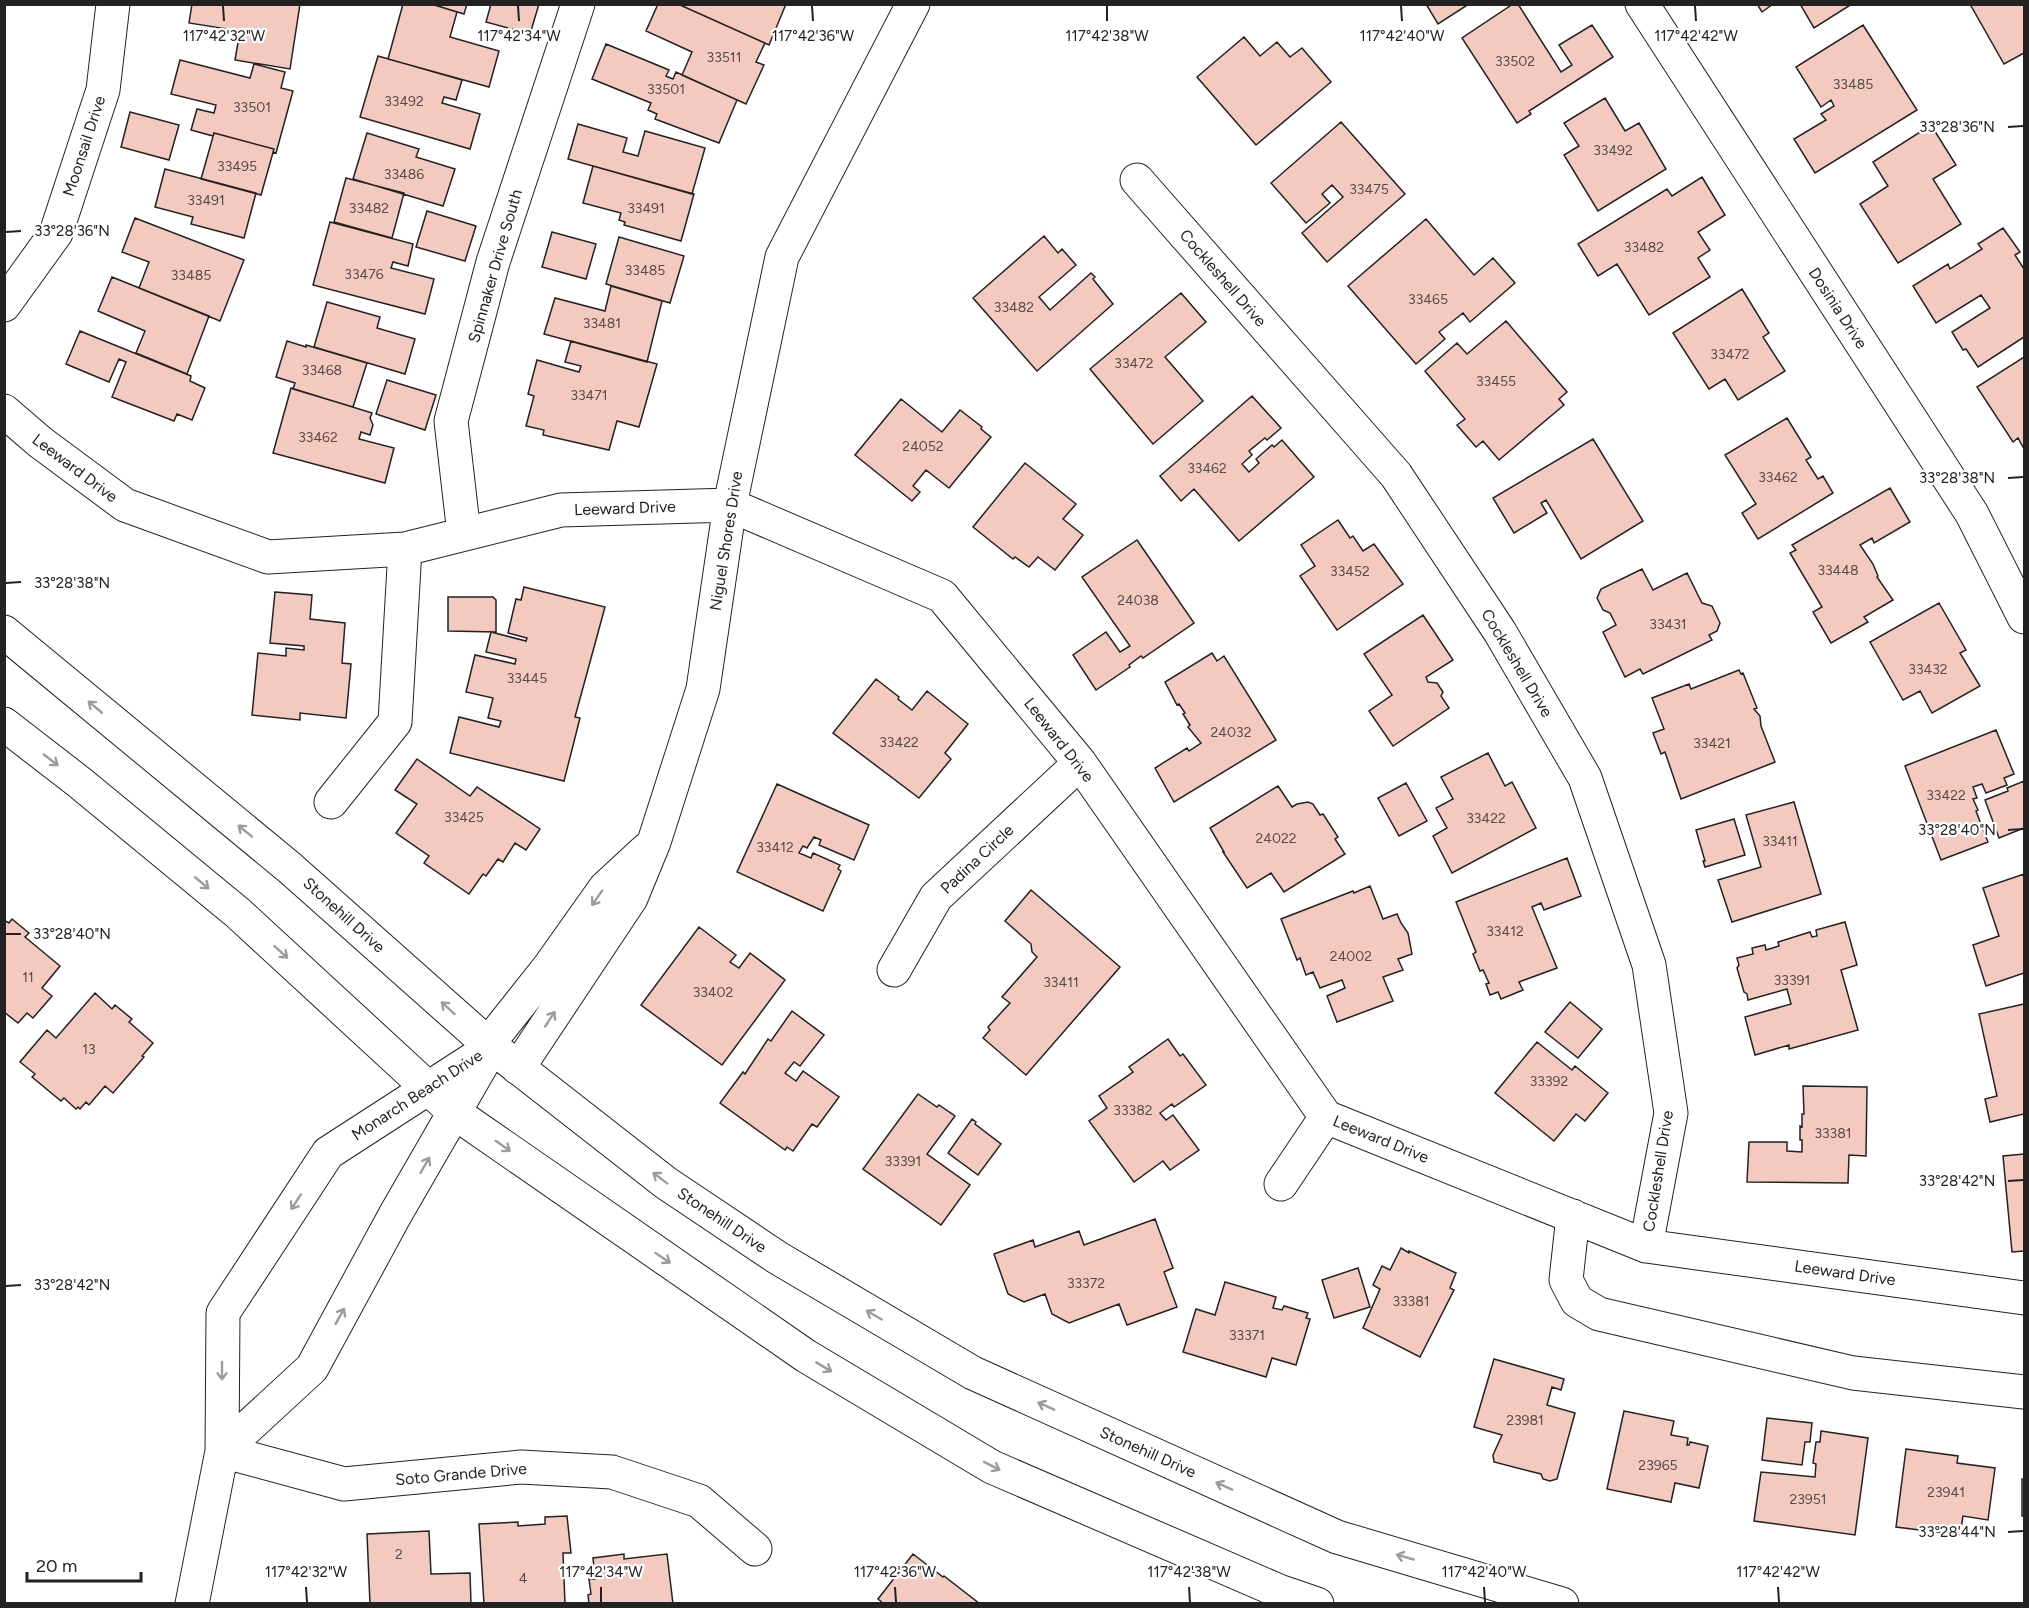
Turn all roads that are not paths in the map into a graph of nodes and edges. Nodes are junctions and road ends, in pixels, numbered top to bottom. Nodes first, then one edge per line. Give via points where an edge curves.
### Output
1 (113, 4) edge
2 (578, 4) edge
3 (913, 4) edge
4 (1642, 4) edge
5 (1137, 180) dead end
6 (4, 305) edge
7 (4, 411) edge
8 (730, 505) junction
9 (464, 534) junction
10 (405, 549) junction
11 (2025, 617) edge
12 (4, 632) edge
13 (4, 724) edge
14 (1080, 763) junction
15 (331, 802) dead end
16 (654, 843) junction
17 (894, 970) dead end
18 (490, 1046) junction
19 (518, 1068) junction
20 (429, 1088) junction
21 (455, 1113) junction
22 (1326, 1117) junction
23 (1281, 1184) dead end
24 (1573, 1216) junction
25 (1646, 1246) junction
26 (2025, 1298) edge
27 (2025, 1392) edge
28 (222, 1451) junction
29 (755, 1549) dead end
30 (192, 1604) edge
31 (1317, 1604) edge
32 (1562, 1604) edge

1 - 6 street, Moonsail Drive via 103,90 56,233
2 - 9 street, Spinnaker Drive South via 493,262 451,421
3 - 8 street, Niguel Shores Drive via 782,257
4 - 11 street, Dosinia Drive via 1972,513
5 - 25 street, Cockleshell Drive via 1396,475 1500,632 1585,778 1649,965 1671,1113
7 - 10 street, Leeward Drive via 125,505 268,557
8 - 9 street, Leeward Drive via 561,510
8 - 14 street, Leeward Drive via 942,596
8 - 16 street, Niguel Shores Drive via 703,689
9 - 10 street, Leeward Drive
10 - 15 street via 395,722
18 -> 12 street, Stonehill Drive via 290,868
13 -> 20 street via 238,913
14 - 17 street, Padina Circle via 936,897
14 - 22 street, Leeward Drive
16 -> 18 street via 605,888
19 -> 16 street, Niguel Shores Drive via 631,898
18 - 19 street, Stonehill Drive
18 - 20 street, Monarch Beach Drive
18 - 21 street, Monarch Beach Drive
32 -> 19 street, Stonehill Drive via 1336,1537 973,1373 768,1252 666,1183
20 - 21 street
20 -> 28 street, Monarch Beach Drive via 328,1153 223,1313
28 -> 21 street, Monarch Beach Drive via 312,1368
21 -> 31 street via 806,1356 992,1467
22 - 23 street
22 - 24 street, Leeward Drive
24 - 25 street, Leeward Drive
24 - 27 street via 1566,1280 1577,1301 1599,1314 1853,1373
25 - 26 street, Leeward Drive
28 - 29 street, Soto Grande Drive via 344,1484 521,1467 612,1472 699,1501
28 - 30 street, Monarch Beach Drive

